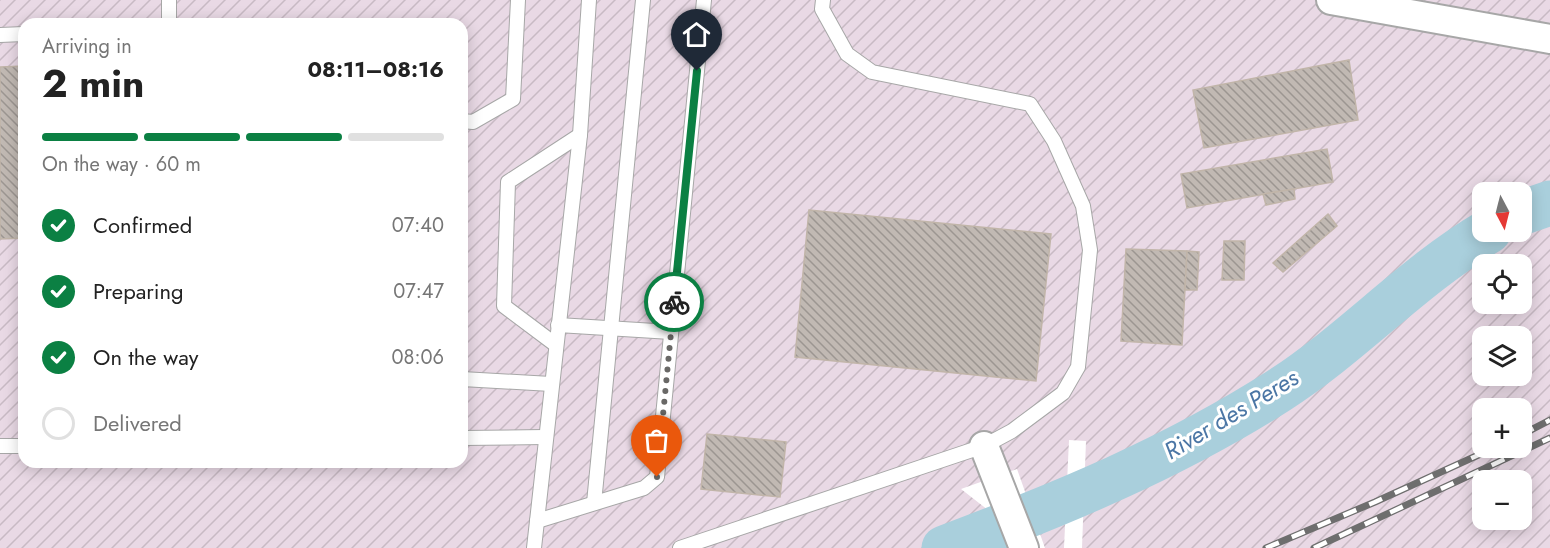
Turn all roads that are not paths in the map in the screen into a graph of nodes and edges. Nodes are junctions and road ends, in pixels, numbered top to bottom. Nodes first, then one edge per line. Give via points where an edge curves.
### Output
1 (169, 0) edge
2 (518, 0) edge
3 (589, 0) edge
4 (643, 0) edge
5 (704, 0) edge
6 (823, 0) edge
7 (1331, 0) edge
8 (169, 18) edge
9 (18, 34) edge
10 (0, 35) edge
11 (1550, 39) edge
12 (468, 122) edge
13 (580, 135) junction
14 (558, 324) junction
15 (611, 328) junction
16 (671, 332) junction
17 (556, 345) junction
18 (468, 379) edge
19 (551, 384) junction
20 (545, 437) junction
21 (468, 438) edge
22 (0, 446) edge
23 (18, 446) edge
24 (984, 446) junction
25 (594, 503) junction
26 (537, 521) junction
27 (534, 548) edge
28 (680, 548) edge
29 (1024, 548) edge

1 - 8 lane
2 - 12 lane via 513,99
3 - 13 lane
4 - 15 lane
5 - 16 lane
6 - 24 lane via 822,9 847,54 872,72 1030,104 1054,141 1083,206 1090,250 1078,367 1063,393 1012,431
7 - 11 street
9 - 10 lane
13 - 14 lane
13 - 17 lane via 508,182 504,306
14 - 15 lane
14 - 17 lane
15 - 16 lane
15 - 25 lane
16 - 25 lane via 657,477 644,488
17 - 19 lane
18 - 19 lane
19 - 20 lane
20 - 21 lane
20 - 26 lane
22 - 23 lane
24 - 28 lane
24 - 29 street
25 - 26 lane
26 - 27 lane

